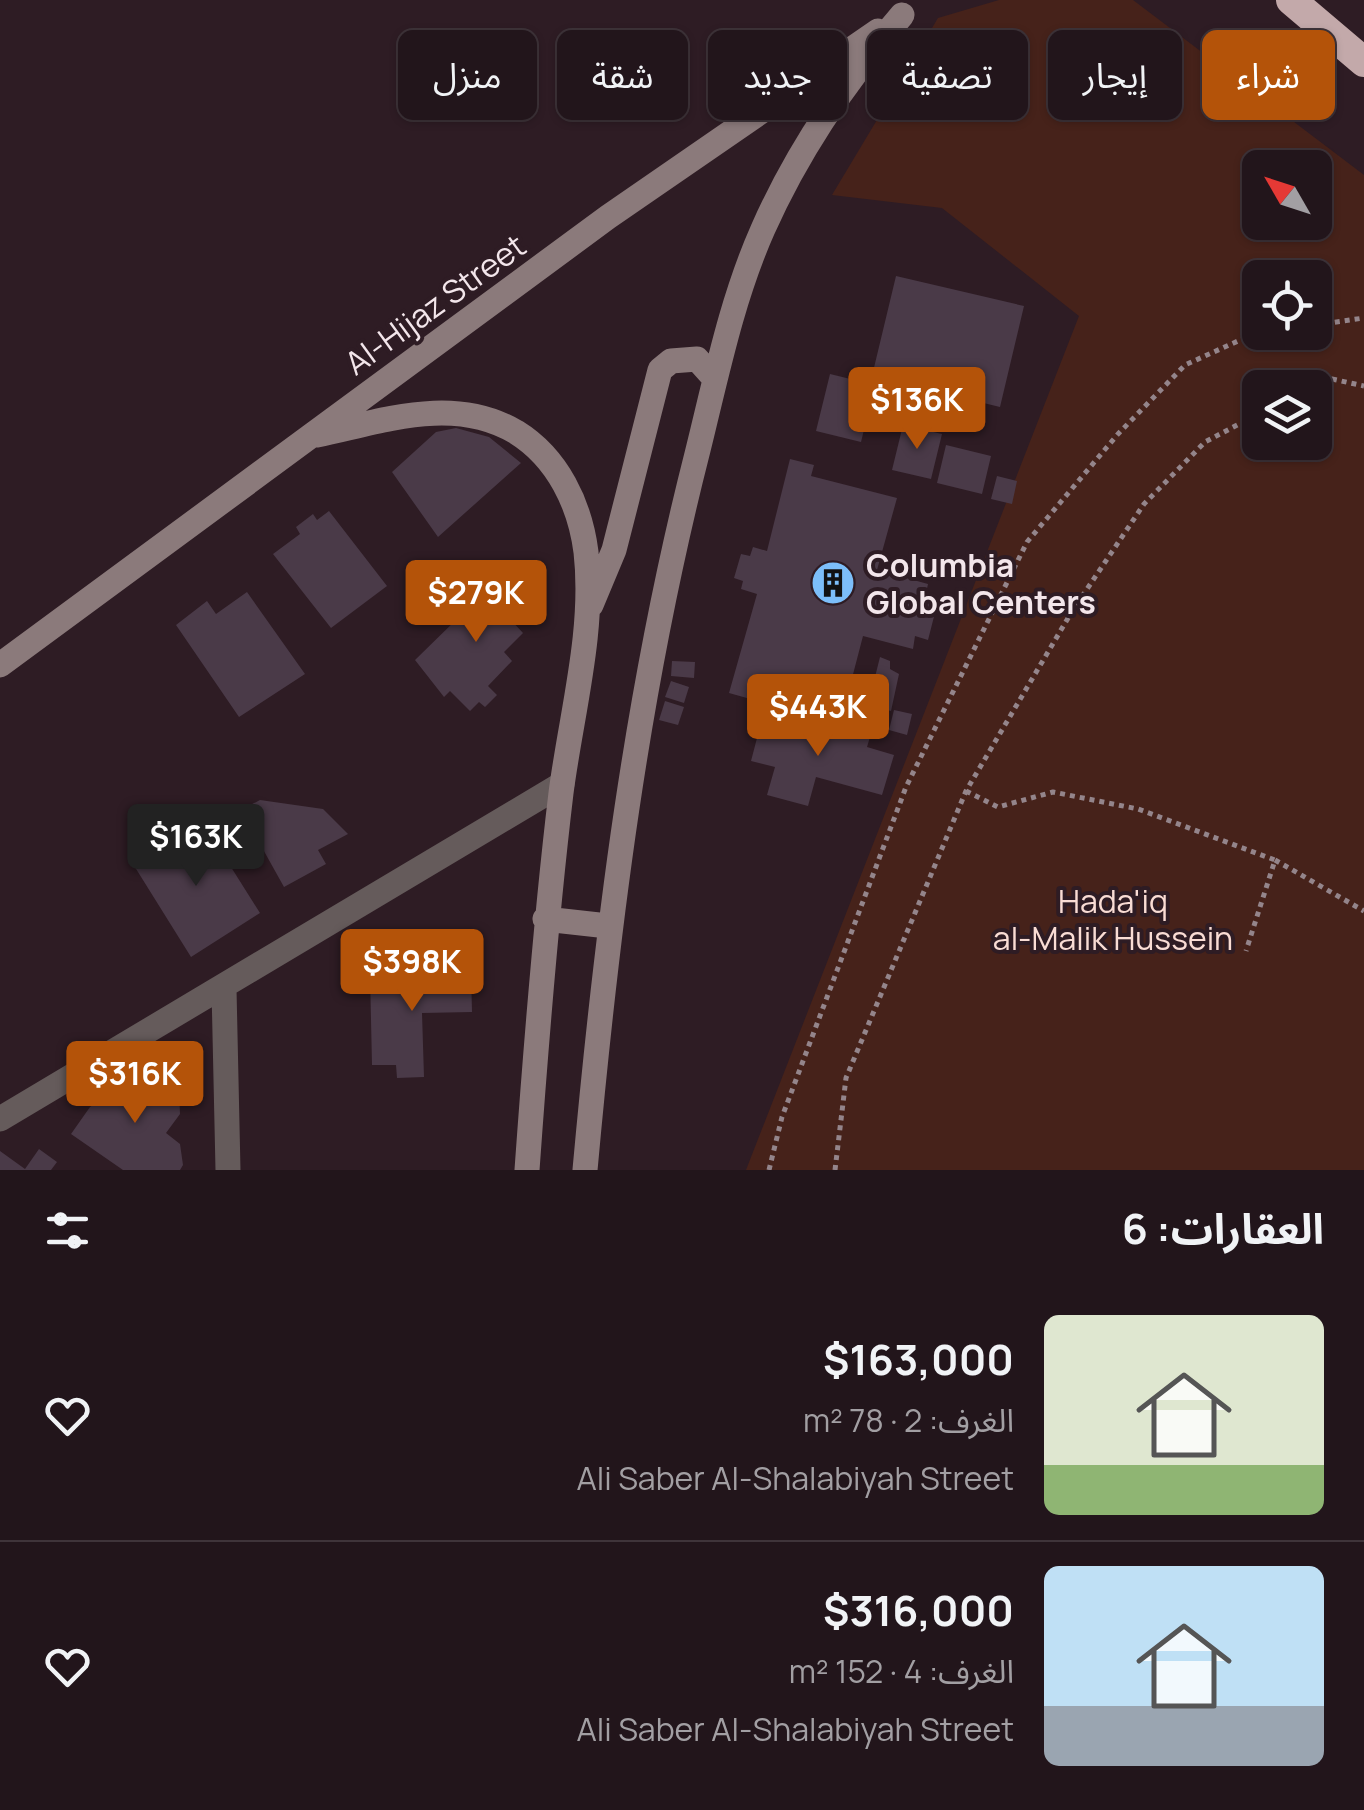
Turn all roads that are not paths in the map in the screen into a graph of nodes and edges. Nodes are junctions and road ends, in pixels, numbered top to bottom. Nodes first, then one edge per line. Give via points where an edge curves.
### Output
1 (1277, 0) edge
2 (1290, 0) edge
3 (905, 7) edge
4 (1323, 30) edge
5 (1325, 30) edge
6 (1335, 38) edge
7 (1364, 62) edge
8 (716, 379) junction
9 (308, 437) junction
10 (586, 613) junction
11 (0, 665) edge
12 (562, 784) junction
13 (546, 919) junction
14 (608, 926) junction
15 (224, 989) junction
16 (0, 1119) edge
17 (228, 1170) edge
18 (526, 1170) edge
19 (585, 1170) edge

1 - 4 street
2 - 5 highway
3 - 8 street via 837,96 784,184 743,280
3 - 9 street, Al-Hijaz Street
6 - 7 highway
8 - 10 street via 697,359 670,360 660,370 614,550
8 - 14 street via 652,650
9 - 10 street via 433,411 462,412 518,433 560,474 574,500 586,550
9 - 11 street, Al-Hijaz Street
10 - 12 street
12 - 13 street
12 - 15 street
13 - 14 street
13 - 18 street
14 - 19 street
15 - 16 street
15 - 17 street

